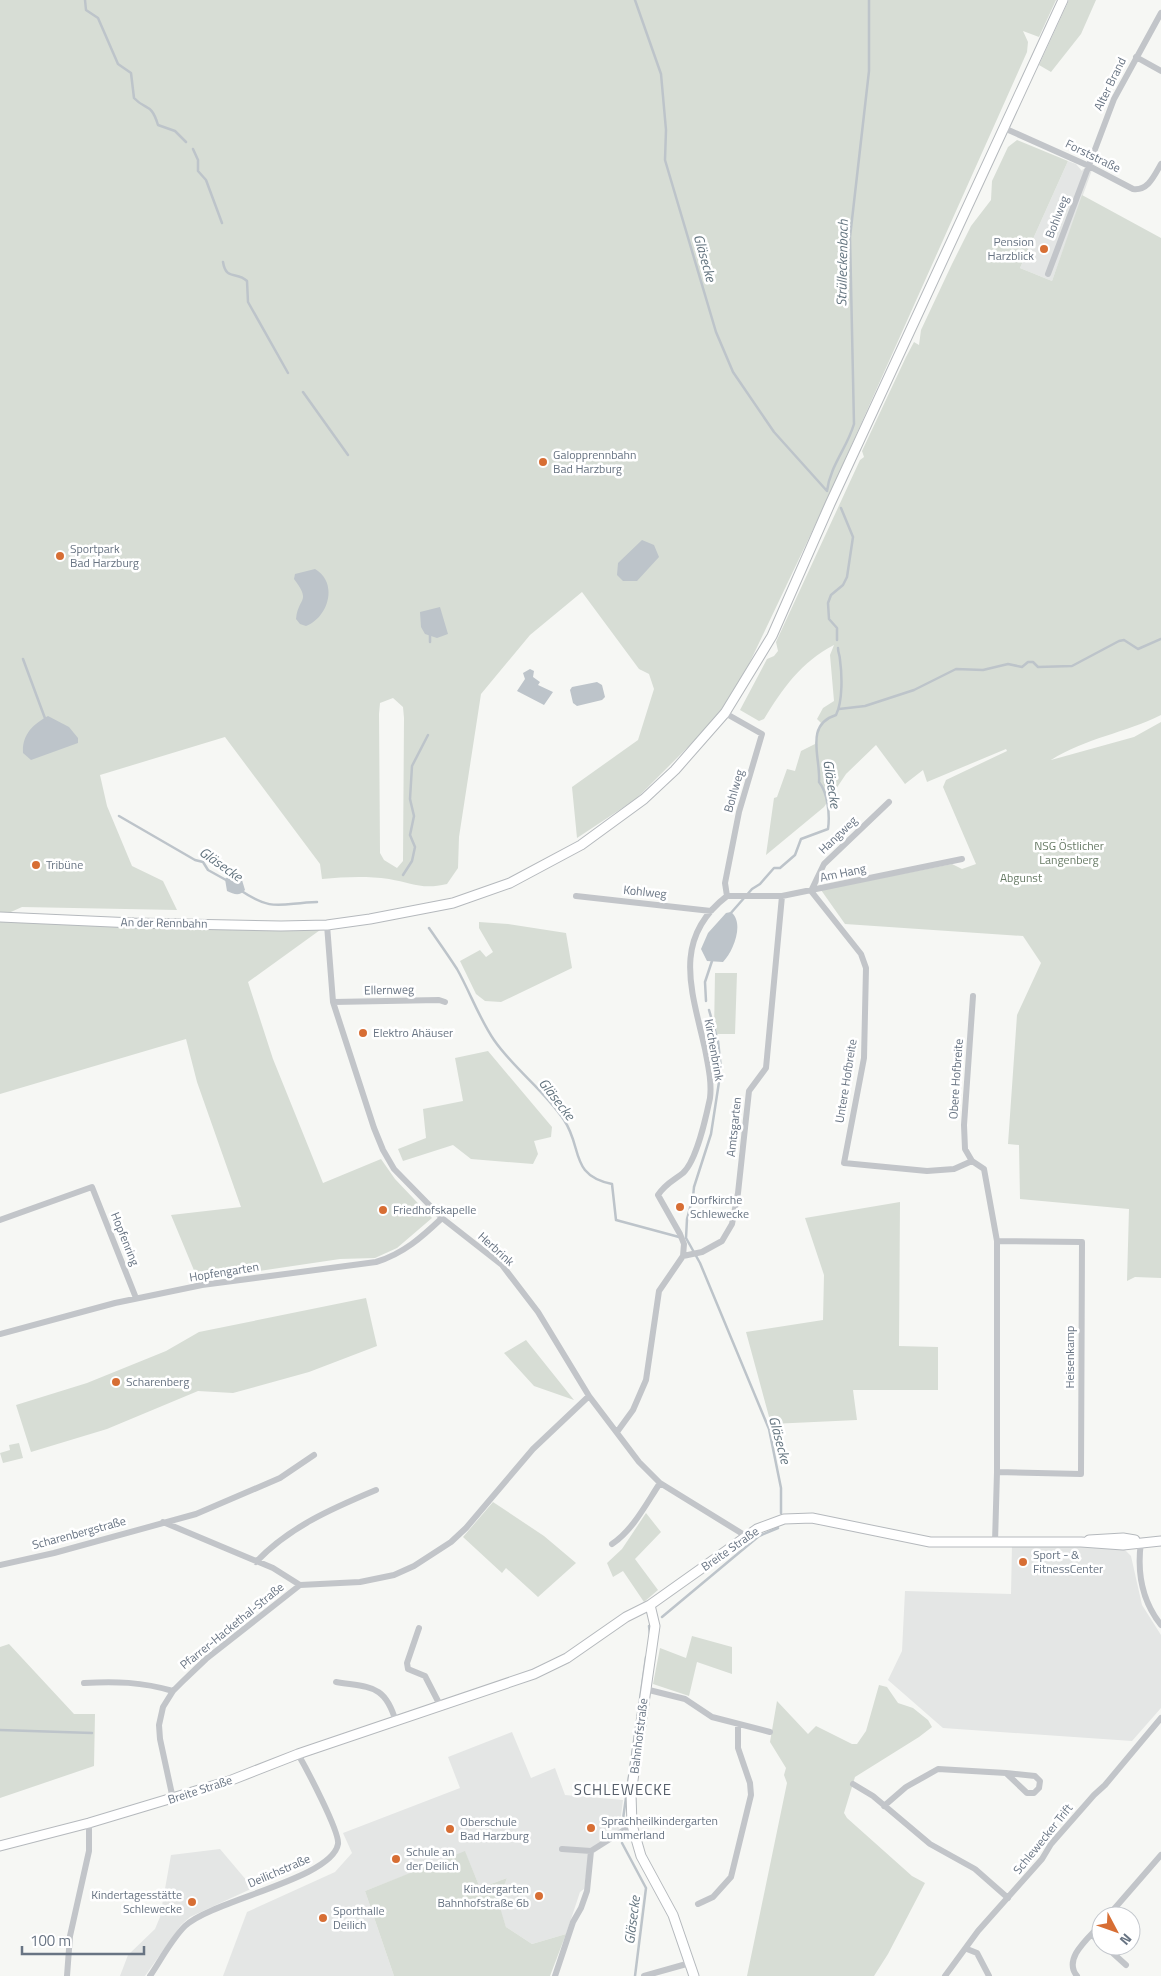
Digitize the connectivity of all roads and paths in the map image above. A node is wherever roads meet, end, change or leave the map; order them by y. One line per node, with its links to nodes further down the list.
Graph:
1 (1063, 0): 5 (street, An der Rennbahn)
2 (1161, 13): 3 (street, Alter Brand)
3 (1136, 57): 4 (street); 7 (street, Alter Brand)
4 (1161, 71)
5 (1004, 128): 7 (street, Forststraße); 9 (street, An der Rennbahn)
6 (1161, 164): 7 (street, Forststraße)
7 (1088, 167): 8 (street, Bohlweg)
8 (1048, 274)
9 (725, 713): 14 (street, Bohlweg); 18 (street, An der Rennbahn)
10 (890, 802): 12 (street, Hangweg)
11 (962, 859): 12 (street, Am Hang)
12 (811, 891): 15 (street, Am Hang); 22 (street, Untere Hofbreite)
13 (576, 896): 16 (street, Kohlweg)
14 (727, 896): 15 (street, Am Hang); 16 (street, Kirchenbrink)
15 (782, 896): 26 (street, Amtsgarten)
16 (711, 911): 26 (street, Kirchenbrink)
17 (0, 917): 18 (street, An der Rennbahn)
18 (327, 925): 20 (street, Herbrink)
19 (973, 996): 22 (street, Obere Hofbreite)
20 (333, 1002): 21 (street, Ellernweg); 23 (street, Herbrink)
21 (445, 1002)
22 (972, 1161): 25 (street)
23 (442, 1218): 27 (street, Hopfengarten); 29 (street, Herbrink)
24 (0, 1220): 27 (street, Hopfenring)
25 (997, 1241): 32 (street); 32 (street, Heisenkamp)
26 (683, 1256): 30 (street, Kirchenbrink)
27 (136, 1298): 28 (street, Hopfengarten)
28 (0, 1334)
29 (589, 1396): 30 (street, Herbrink); 43 (street, Pfarrer-Hackethal-Straße)
30 (617, 1432): 33 (street, Herbrink)
31 (314, 1455): 35 (street, Scharenbergstraße)
32 (998, 1472): 38 (street)
33 (660, 1484): 36 (street, Herbrink); 40 (street)
34 (376, 1490): 41 (street)
35 (163, 1522): 41 (street); 42 (street, Scharenbergstraße)
36 (746, 1536): 38 (street, Breite Straße); 44 (street, Breite Straße)
37 (1161, 1541): 39 (street, Breite Straße)
38 (995, 1542): 39 (street, Breite Straße)
39 (1140, 1542): 45 (street)
40 (612, 1544)
41 (256, 1562): 43 (street)
42 (0, 1565)
43 (300, 1585): 50 (street, Pfarrer-Hackethal-Straße)
44 (650, 1605): 49 (street, Bahnhofstraße); 51 (street, Breite Straße)
45 (1161, 1625)
46 (419, 1628): 51 (street)
47 (336, 1682): 53 (street)
48 (84, 1684): 50 (street)
49 (645, 1689): 54 (street); 62 (street, Bahnhofstraße)
50 (173, 1691): 59 (street, Pfarrer-Hackethal-Straße)
51 (441, 1707): 53 (street, Breite Straße)
52 (1161, 1718): 67 (street, Schlewecker Trift)
53 (396, 1722): 56 (street, Breite Straße)
54 (738, 1724): 55 (street); 68 (street)
55 (770, 1732)
56 (298, 1754): 59 (street, Breite Straße); 76 (street, Deilichstraße)
57 (1006, 1773): 57 (street); 60 (street)
58 (853, 1784): 60 (street)
59 (173, 1799): 61 (street, Breite Straße)
60 (884, 1806): 67 (street)
61 (89, 1823): 63 (street, Breite Straße); 75 (street)
62 (632, 1825): 65 (street); 73 (street, Bahnhofstraße)
63 (0, 1846)
64 (562, 1849): 65 (street)
65 (591, 1851): 77 (street)
66 (1161, 1855): 69 (street)
67 (1008, 1898): 71 (street, Schlewecker Trift)
68 (698, 1904)
69 (1117, 1906)
70 (1091, 1936): 82 (street)
71 (967, 1949): 80 (street, Schlewecker Trift); 81 (street)
72 (1116, 1956): 74 (street)
73 (690, 1963): 78 (street); 79 (street, Bahnhofstraße)
74 (1126, 1965)
75 (67, 1976)
76 (150, 1976)
77 (556, 1976)
78 (644, 1976)
79 (694, 1976)
80 (945, 1976)
81 (989, 1976)
82 (1077, 1976)

